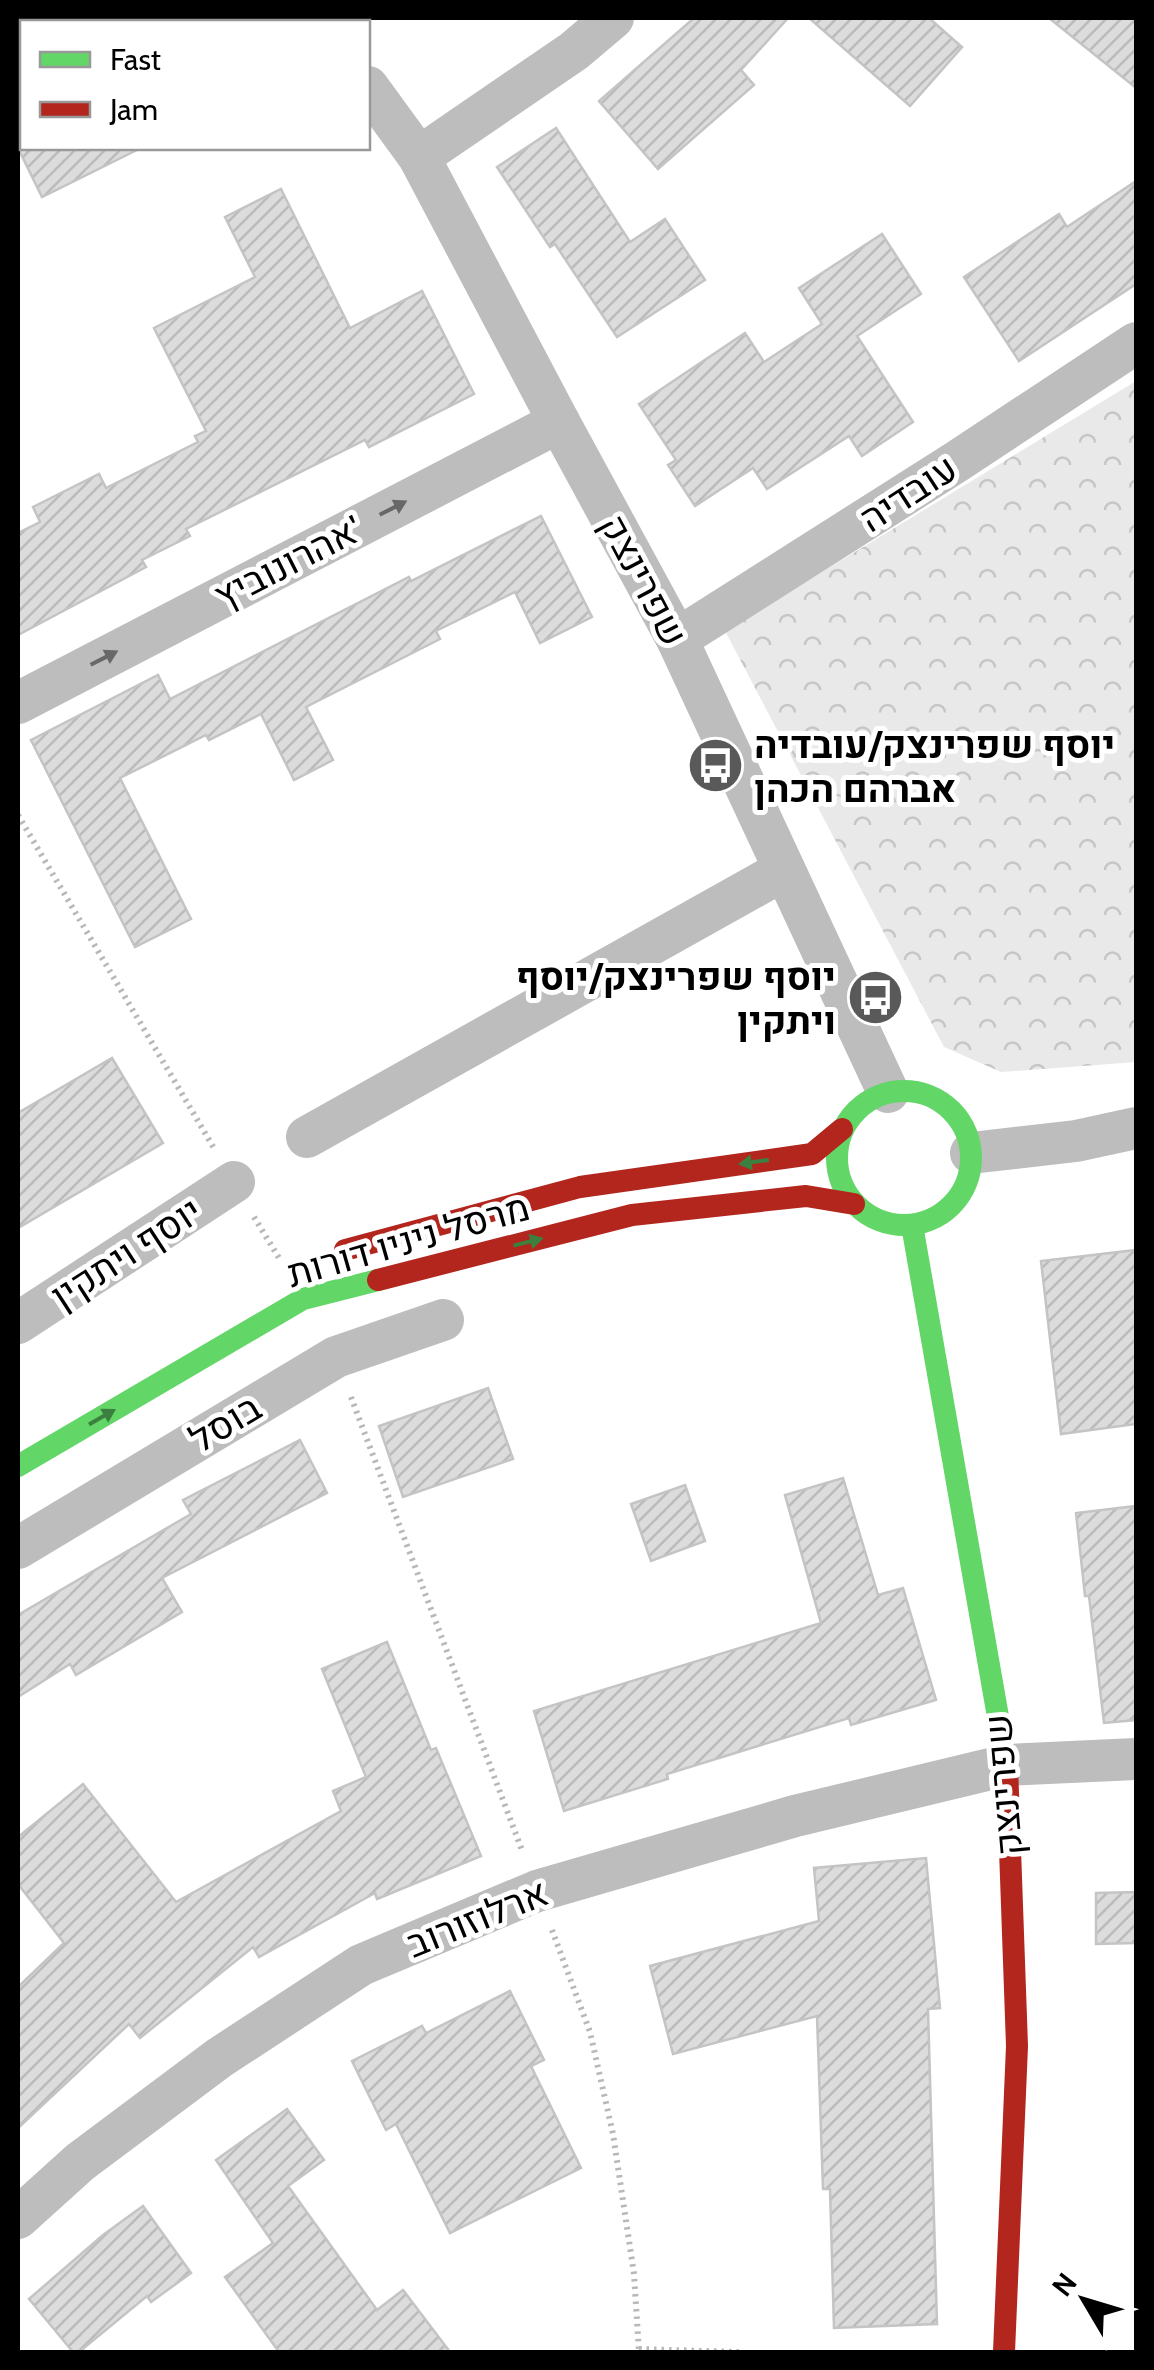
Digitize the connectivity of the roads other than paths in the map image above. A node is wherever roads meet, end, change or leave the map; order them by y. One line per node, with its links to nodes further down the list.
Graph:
1 (613, 18): 3 (street)
2 (370, 89): 3 (street, שפרינצק)
3 (419, 157): 5 (street, שפרינצק)
4 (1136, 343): 6 (street, עובדיה)
5 (558, 422): 6 (street, שפרינצק); 7 (street, אהרונוביץ', one-way to 5)
6 (677, 640): 8 (street, שפרינצק)
7 (18, 702)
8 (784, 870): 9 (street, שפרינצק); 12 (street)
9 (888, 1092): 11 (street); 13 (street)
10 (1136, 1128): 13 (street)
11 (842, 1130): 15 (street); 17 (street, מרסל ניניו דורות, one-way to 17)
12 (306, 1137)
13 (971, 1153): 16 (street)
14 (234, 1182): 19 (street, יוסף ויתקין)
15 (854, 1204): 16 (street); 20 (street, מרסל ניניו דורות, one-way to 15)
16 (912, 1225): 23 (street, שפרינצק)
17 (320, 1256)
18 (444, 1320): 21 (street, בוסל)
19 (18, 1324)
20 (18, 1466)
21 (18, 1548)
22 (1136, 1759): 23 (street, ארלוזורוב)
23 (1007, 1765): 24 (street, ארלוזורוב); 25 (street, שפרינצק)
24 (18, 2218)
25 (1004, 2352)

